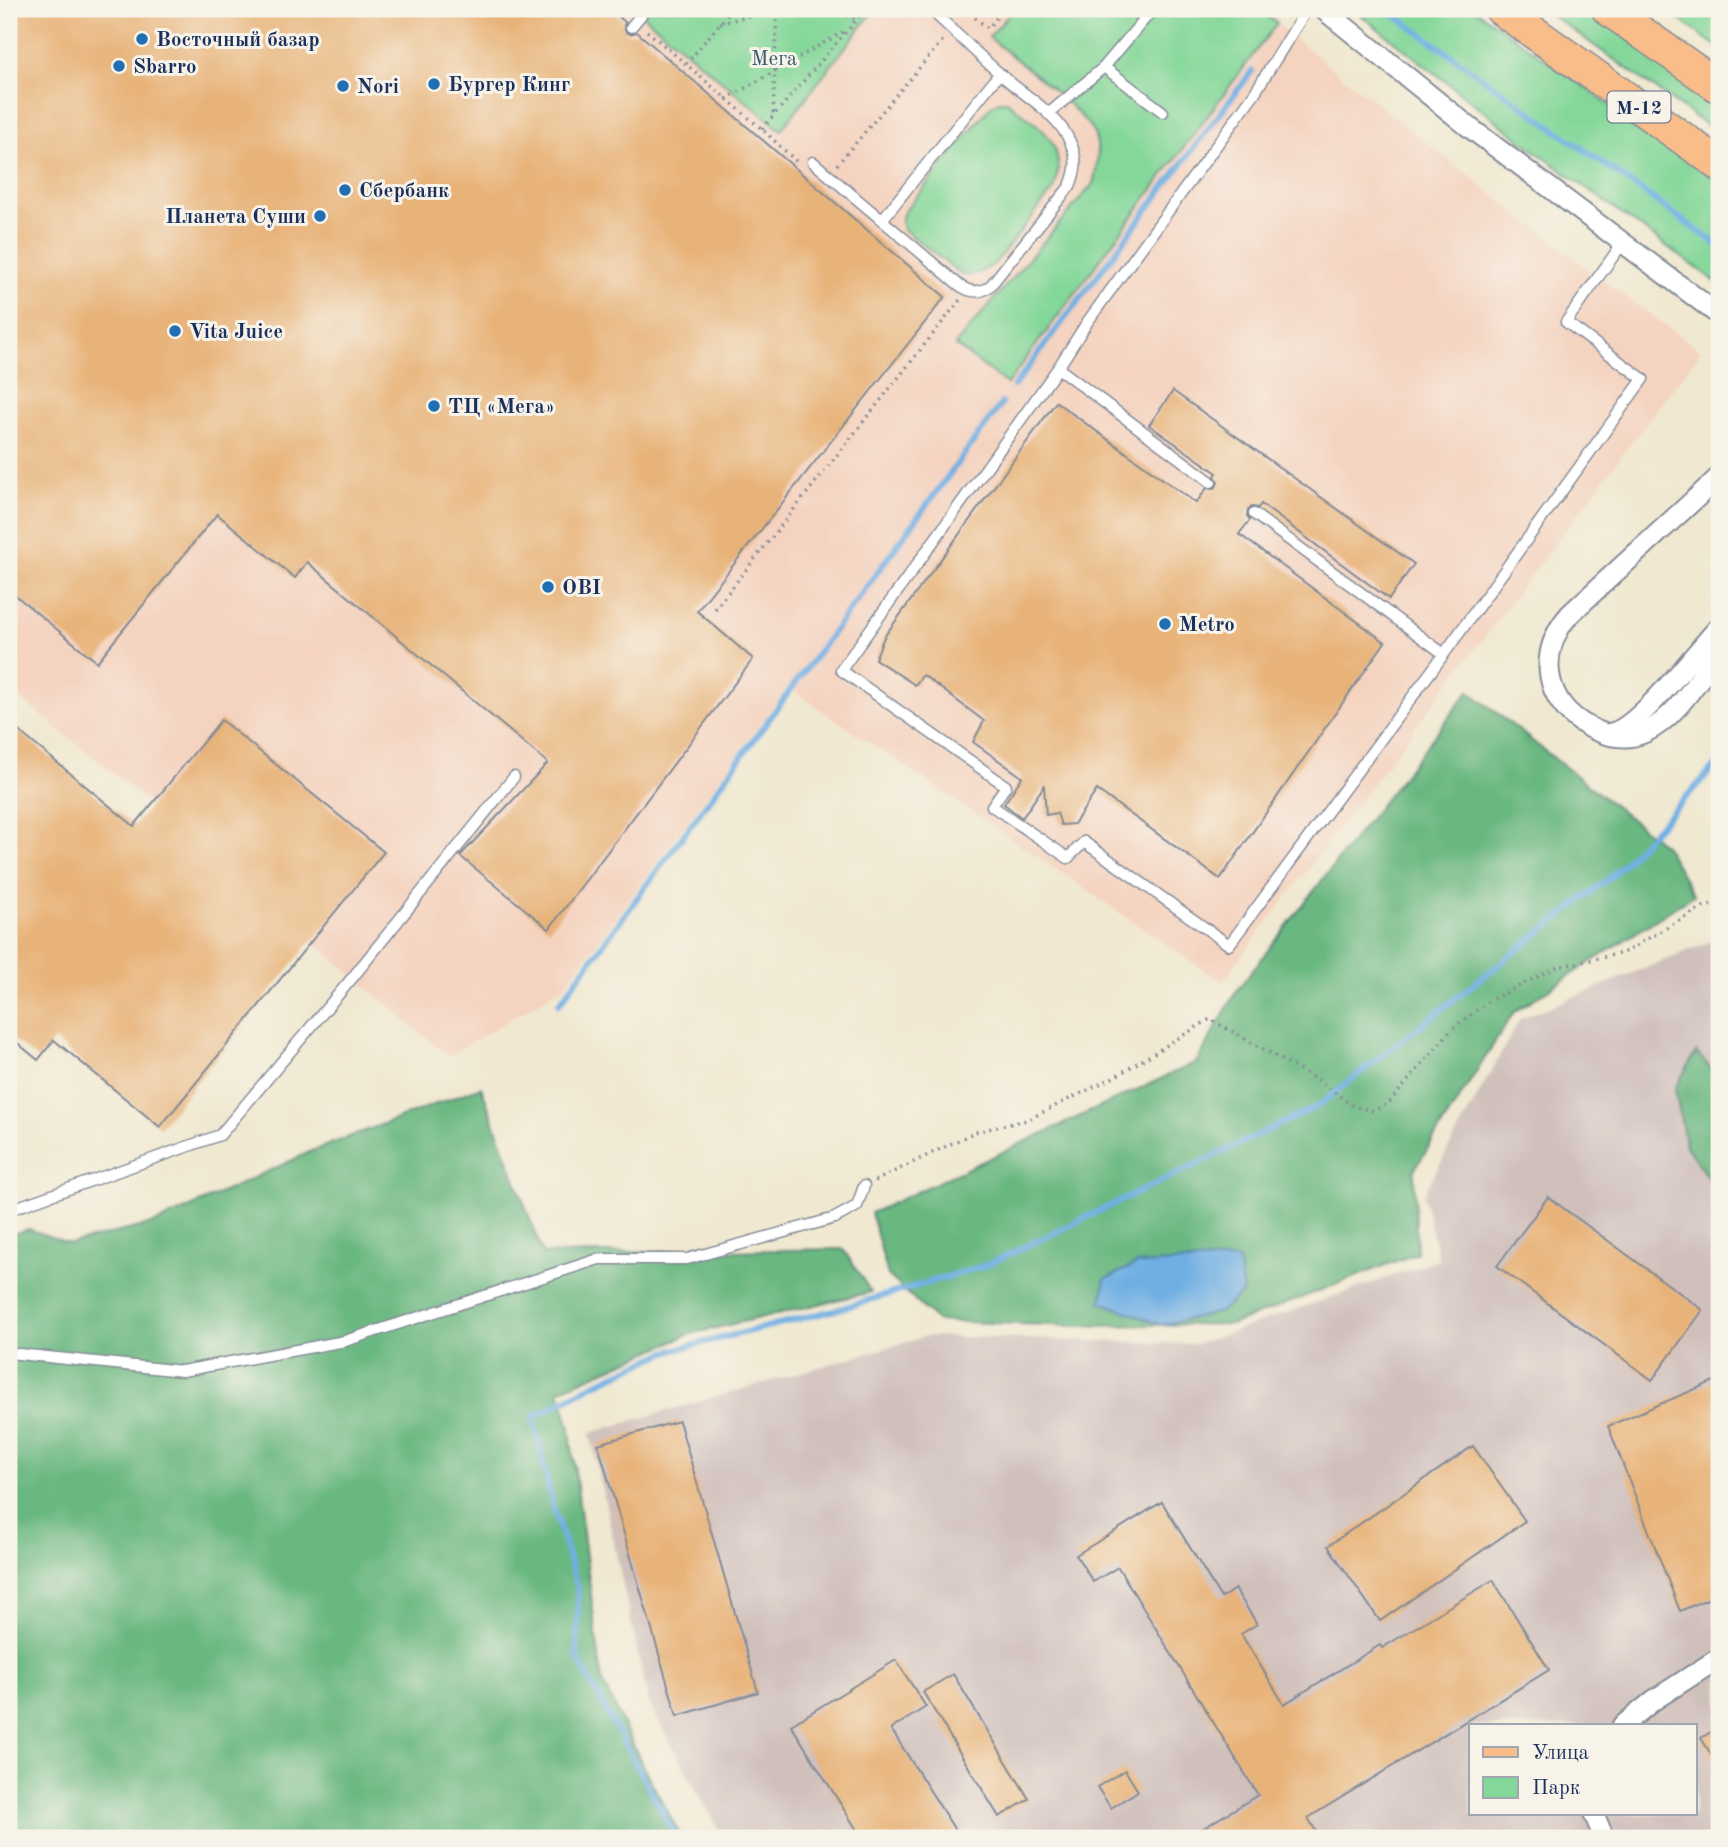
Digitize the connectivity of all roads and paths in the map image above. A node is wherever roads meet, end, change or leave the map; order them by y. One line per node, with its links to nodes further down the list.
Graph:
1 (646, 9): 13 (lane)
2 (732, 9): 15 (path)
3 (826, 9): 14 (path)
4 (866, 9): 14 (path)
5 (930, 9): 18 (lane)
6 (1004, 9): 12 (path)
7 (1153, 9): 21 (lane)
8 (1307, 9): 38 (lane)
9 (1323, 9): 35 (street)
10 (1501, 9): 31 (main road, М-12)
11 (1608, 9): 24 (main road, М-12)
12 (965, 10): 18 (path)
13 (639, 18): 17 (lane); 20 (path)
14 (856, 19): 19 (path)
15 (720, 23): 20 (path); 22 (path)
16 (1653, 26): 24 (lane)
17 (631, 27)
18 (952, 29): 23 (lane); 33 (path)
19 (846, 30): 22 (path); 28 (path)
20 (686, 64): 25 (path)
21 (1104, 67): 26 (lane); 27 (lane)
22 (775, 70): 25 (path); 28 (path)
23 (999, 74): 27 (lane); 34 (lane)
24 (1707, 79)
25 (726, 99): 29 (path)
26 (1163, 112)
27 (1048, 114): 34 (lane)
28 (773, 116): 29 (path)
29 (762, 129): 32 (path)
30 (813, 162): 33 (lane)
31 (1719, 164)
32 (795, 167)
33 (829, 175): 34 (lane)
34 (882, 220)
35 (1622, 244): 37 (street); 45 (lane)
36 (961, 301): 42 (path)
37 (1719, 315)
38 (1058, 368): 40 (lane); 45 (lane)
39 (1719, 477): 46 (street)
40 (1211, 482)
41 (1254, 514): 45 (lane)
42 (715, 608)
43 (1719, 626): 46 (street)
44 (1719, 653): 46 (street)
45 (1444, 654)
46 (1596, 731)
47 (514, 777): 50 (lane)
48 (1719, 903): 49 (path)
49 (863, 1186): 51 (lane)
50 (9, 1210)
51 (9, 1353)
52 (1719, 1658): 53 (street)
53 (1624, 1724)
54 (1594, 1815): 55 (street)
55 (1604, 1838)

